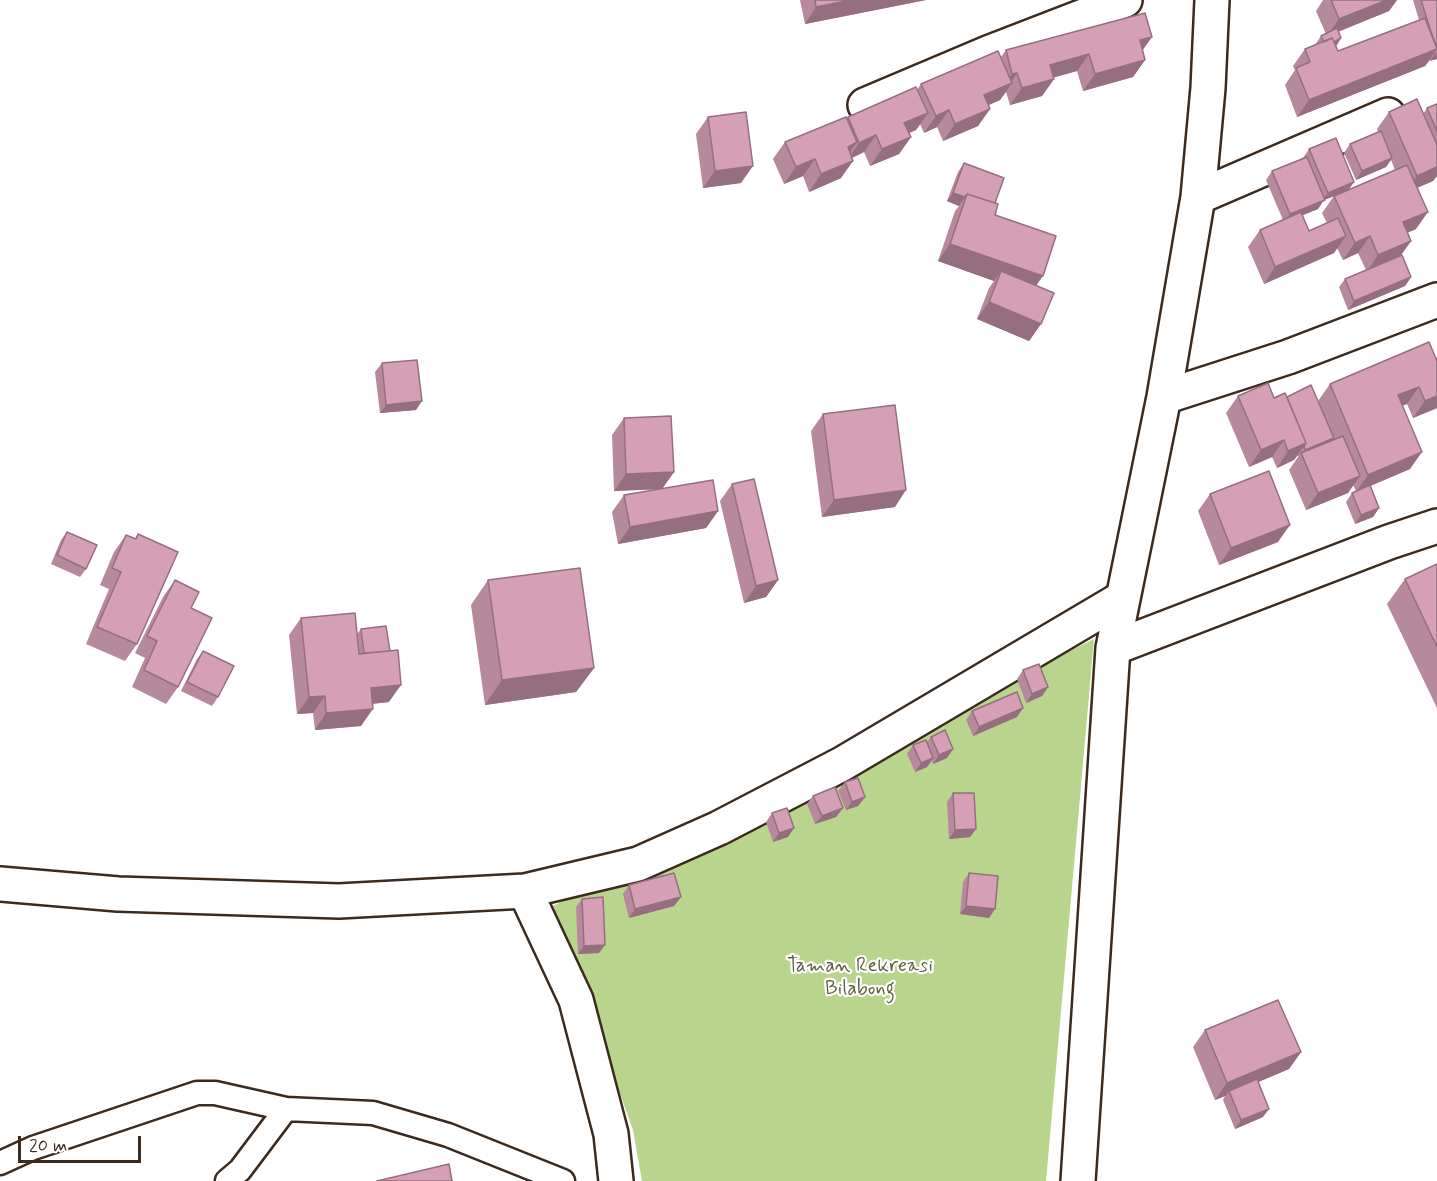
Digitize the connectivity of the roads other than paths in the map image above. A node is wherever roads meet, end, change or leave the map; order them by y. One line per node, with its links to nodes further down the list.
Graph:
1 (1125, 0): 3 (street)
2 (1212, 0): 5 (street)
3 (865, 105)
4 (1388, 115): 5 (street)
5 (1198, 196): 7 (street)
6 (1437, 300): 7 (street)
7 (1164, 397): 9 (street)
8 (1437, 526): 10 (street)
9 (1121, 598): 10 (street); 12 (street)
10 (1113, 648): 18 (street)
11 (0, 884): 12 (street)
12 (525, 891): 17 (street)
13 (286, 1109): 14 (lane); 15 (lane); 16 (lane)
14 (0, 1163)
15 (227, 1181)
16 (563, 1181)
17 (616, 1181)
18 (1078, 1181)

